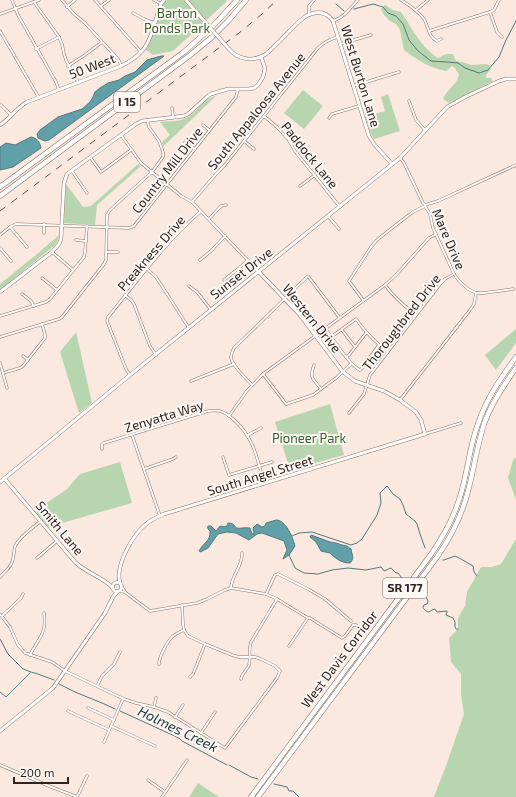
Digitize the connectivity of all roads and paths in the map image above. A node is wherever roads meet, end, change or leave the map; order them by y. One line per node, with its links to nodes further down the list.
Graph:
1 (12, 0): 21 (street)
2 (38, 0): 17 (street)
3 (62, 0): 20 (street)
4 (75, 0): 20 (street)
5 (95, 0): 19 (street)
6 (109, 0): 19 (street)
7 (154, 0): 18 (street)
8 (164, 0): 18 (street, 50 West)
9 (186, 0): 40 (street, bridge)
10 (235, 0): 78 (highway, I 15)
11 (246, 0): 80 (highway, I 15)
12 (314, 0): 26 (street)
13 (358, 0): 27 (street)
14 (401, 0): 22 (street)
15 (428, 0): 22 (street)
16 (499, 0): 23 (street)
17 (34, 2): 21 (street); 32 (street)
18 (160, 4): 28 (street, 50 West)
19 (101, 6): 39 (street)
20 (68, 7): 36 (street)
21 (15, 9): 25 (street); 38 (street)
22 (416, 10): 30 (street)
23 (490, 12): 30 (street); 34 (street)
24 (133, 13): 28 (street)
25 (0, 14)
26 (309, 15): 27 (street, West Burton Lane); 40 (street)
27 (333, 21): 33 (street, West Burton Lane)
28 (154, 23): 39 (street, 50 West)
29 (0, 31): 49 (street)
30 (428, 31): 35 (street)
31 (371, 35): 37 (street)
32 (59, 36): 38 (street); 41 (street)
33 (338, 37): 37 (street, West Burton Lane); 55 (street, South Appaloosa Avenue)
34 (502, 37)
35 (441, 40)
36 (102, 42): 41 (street); 42 (street)
37 (340, 44): 46 (street, West Burton Lane)
38 (36, 49): 48 (street)
39 (141, 52): 42 (street, 50 West)
40 (261, 57): 47 (street)
41 (68, 66): 45 (street)
42 (121, 66): 45 (street, 50 West)
43 (400, 72): 46 (street)
44 (515, 79): 62 (street, Sunset Drive)
45 (78, 82): 48 (street, 50 West)
46 (353, 86): 52 (street, West Burton Lane)
47 (238, 89): 56 (street); 61 (street, Country Mill Drive)
48 (59, 90): 49 (street, 50 West)
49 (39, 98): 54 (street, 50 West)
50 (410, 101): 62 (street)
51 (0, 104): 54 (street)
52 (359, 106): 57 (street); 71 (street, West Burton Lane)
53 (172, 108): 56 (street)
54 (12, 115): 59 (street, 50 West)
55 (264, 116): 64 (street, South Appaloosa Avenue); 75 (street, Paddock Lane)
56 (173, 118): 58 (street)
57 (329, 118)
58 (147, 120): 63 (street); 74 (street)
59 (0, 125)
60 (203, 125): 61 (street)
61 (209, 130): 66 (street, Country Mill Drive)
62 (425, 130): 70 (street, Sunset Drive)
63 (121, 135): 68 (street, Western Drive); 69 (street)
64 (244, 141): 67 (street); 81 (street, South Appaloosa Avenue)
65 (185, 142): 66 (street)
66 (195, 149): 76 (street, Country Mill Drive)
67 (254, 149)
68 (131, 150): 69 (street); 74 (street, Western Drive)
69 (90, 157): 73 (street)
70 (400, 158): 71 (street, Sunset Drive); 83 (street, Mare Drive)
71 (392, 164): 84 (street, Sunset Drive)
72 (516, 165): 83 (street)
73 (71, 171): 79 (street); 89 (street)
74 (152, 172): 76 (street, Western Drive); 92 (street)
75 (315, 175): 77 (street); 84 (street, Paddock Lane)
76 (167, 184): 81 (street, Western Drive); 92 (street, Country Mill Drive)
77 (300, 186)
78 (0, 187)
79 (87, 193)
80 (0, 196)
81 (192, 202): 85 (street, Western Drive)
82 (226, 205): 87 (street)
83 (425, 206): 95 (street, Mare Drive); 125 (street)
84 (340, 207): 86 (street, Sunset Drive)
85 (200, 212): 87 (street, Western Drive); 108 (street, Preakness Drive)
86 (328, 216): 93 (street); 110 (street, Sunset Drive)
87 (208, 220): 97 (street, Western Drive)
88 (44, 224): 89 (street, Country Mill Drive); 91 (street, Country Mill Drive); 94 (street)
89 (61, 225): 90 (street, Country Mill Drive); 102 (street)
90 (87, 226): 92 (street, Country Mill Drive); 99 (street)
91 (10, 227): 96 (street, Country Mill Drive); 100 (street)
92 (107, 228): 103 (street)
93 (339, 229)
94 (44, 233)
95 (436, 234): 111 (street, Mare Drive); 114 (street)
96 (0, 235)
97 (225, 236): 105 (street); 106 (street, Western Drive)
98 (76, 240): 99 (street)
99 (86, 241): 109 (street)
100 (27, 247)
101 (0, 248): 107 (street)
102 (52, 252): 109 (street); 119 (street)
103 (106, 252): 104 (street); 131 (street)
104 (118, 252)
105 (200, 260)
106 (248, 260): 110 (street, Western Drive); 113 (street)
107 (11, 261)
108 (146, 268): 123 (street, Preakness Drive); 132 (street)
109 (73, 270): 118 (street)
110 (259, 272): 124 (street, Western Drive); 127 (street, Sunset Drive)
111 (454, 274): 120 (street, Mare Drive); 122 (street, Thoroughbred Drive)
112 (42, 278): 118 (street)
113 (224, 280)
114 (385, 284): 125 (street); 128 (street)
115 (189, 286): 127 (street)
116 (425, 287): 122 (street)
117 (513, 289): 120 (street)
118 (57, 290): 126 (street)
119 (0, 292)
120 (476, 293): 161 (street)
121 (22, 294): 126 (street)
122 (433, 294): 128 (street, Thoroughbred Drive)
123 (125, 295): 142 (street); 155 (street, Preakness Drive)
124 (286, 299): 130 (street); 136 (street, Western Drive); 148 (street)
125 (363, 300): 130 (street)
126 (34, 306): 129 (street)
127 (211, 310): 132 (street, Sunset Drive)
128 (416, 315): 141 (street, Thoroughbred Drive)
129 (0, 316)
130 (339, 317): 133 (street)
131 (42, 324): 137 (street); 146 (street)
132 (189, 328): 142 (street, Sunset Drive)
133 (325, 328): 136 (street); 138 (street)
134 (342, 330): 135 (street); 138 (street); 140 (street)
135 (366, 333): 139 (street); 140 (street)
136 (316, 335): 152 (street, Western Drive); 154 (street)
137 (0, 337)
138 (331, 337): 144 (street)
139 (379, 345): 141 (street); 149 (street)
140 (355, 347): 144 (street)
141 (388, 352): 158 (street, Thoroughbred Drive)
142 (156, 355): 155 (street, Sunset Drive)
143 (23, 356): 146 (street)
144 (346, 357): 149 (street)
145 (516, 357): 233 (highway, West Davis Corridor / SR 177)
146 (28, 360): 153 (street)
147 (0, 363): 153 (street)
148 (234, 364): 156 (street); 157 (street)
149 (351, 364): 152 (street)
150 (314, 365): 160 (street)
151 (516, 368): 234 (highway, West Davis Corridor / SR 177)
152 (343, 372): 158 (street, Western Drive); 160 (street)
153 (3, 373): 159 (street)
154 (264, 374): 157 (street); 160 (street)
155 (130, 375): 175 (street, Sunset Drive)
156 (191, 382)
157 (252, 385): 163 (street)
158 (366, 385): 161 (street, Western Drive); 162 (street, Thoroughbred Drive)
159 (7, 388)
160 (321, 389)
161 (400, 400): 166 (street, Western Drive)
162 (349, 413)
163 (229, 416): 167 (street, Zenyatta Way); 168 (street, Zenyatta Way)
164 (461, 423): 166 (street, South Angel Street)
165 (261, 428): 168 (street)
166 (425, 434): 177 (street, South Angel Street)
167 (132, 435): 169 (street, Zenyatta Way); 174 (street)
168 (248, 436): 173 (street, Zenyatta Way)
169 (102, 448)
170 (176, 457): 174 (street)
171 (223, 457): 173 (street)
172 (272, 462): 173 (street)
173 (259, 466): 177 (street, Zenyatta Way)
174 (144, 469): 178 (street)
175 (4, 478): 176 (street, Sunset Drive); 179 (street, Smith Lane)
176 (0, 482)
177 (265, 484): 178 (street, South Angel Street)
178 (160, 516): 185 (street, South Angel Street)
179 (41, 521): 180 (street, Smith Lane); 183 (street)
180 (57, 541): 182 (street); 184 (street, Smith Lane)
181 (242, 553): 186 (street)
182 (37, 558)
183 (0, 577)
184 (107, 583): 185 (street); 187 (street, Smith Lane)
185 (118, 584): 187 (street); 188 (street); 189 (street)
186 (231, 588): 191 (street); 194 (street)
187 (113, 589): 188 (street, Smith Lane); 192 (street)
188 (118, 592): 189 (street); 192 (street)
189 (126, 593): 194 (street)
190 (23, 594): 196 (street)
191 (266, 594): 193 (street); 198 (street)
192 (113, 597): 207 (street)
193 (277, 599): 197 (street); 205 (street)
194 (182, 605): 199 (street)
195 (44, 614): 204 (street)
196 (1, 615): 204 (street)
197 (308, 618): 200 (street); 202 (street)
198 (352, 621)
199 (184, 630): 201 (street); 206 (street)
200 (363, 630)
201 (206, 644): 205 (street); 208 (street)
202 (289, 646)
203 (120, 652): 210 (street)
204 (30, 655): 207 (street)
205 (249, 657): 209 (street); 223 (street)
206 (158, 664)
207 (65, 671): 210 (street); 222 (street)
208 (190, 677)
209 (241, 679)
210 (97, 686): 212 (street)
211 (156, 698): 214 (street)
212 (124, 699): 214 (street); 219 (street)
213 (183, 705): 218 (street)
214 (154, 707): 218 (street)
215 (88, 708): 219 (street)
216 (68, 711): 221 (street)
217 (215, 712): 223 (street)
218 (175, 717): 223 (street)
219 (114, 720): 220 (street)
220 (111, 726): 221 (street); 225 (street)
221 (109, 730): 224 (street)
222 (0, 731)
223 (201, 733)
224 (104, 742)
225 (155, 746)
226 (187, 760): 230 (street)
227 (0, 765): 231 (street)
228 (87, 776): 231 (street)
229 (148, 780): 230 (street)
230 (166, 792): 232 (street)
231 (77, 797)
232 (162, 797)
233 (250, 797)
234 (258, 797)

